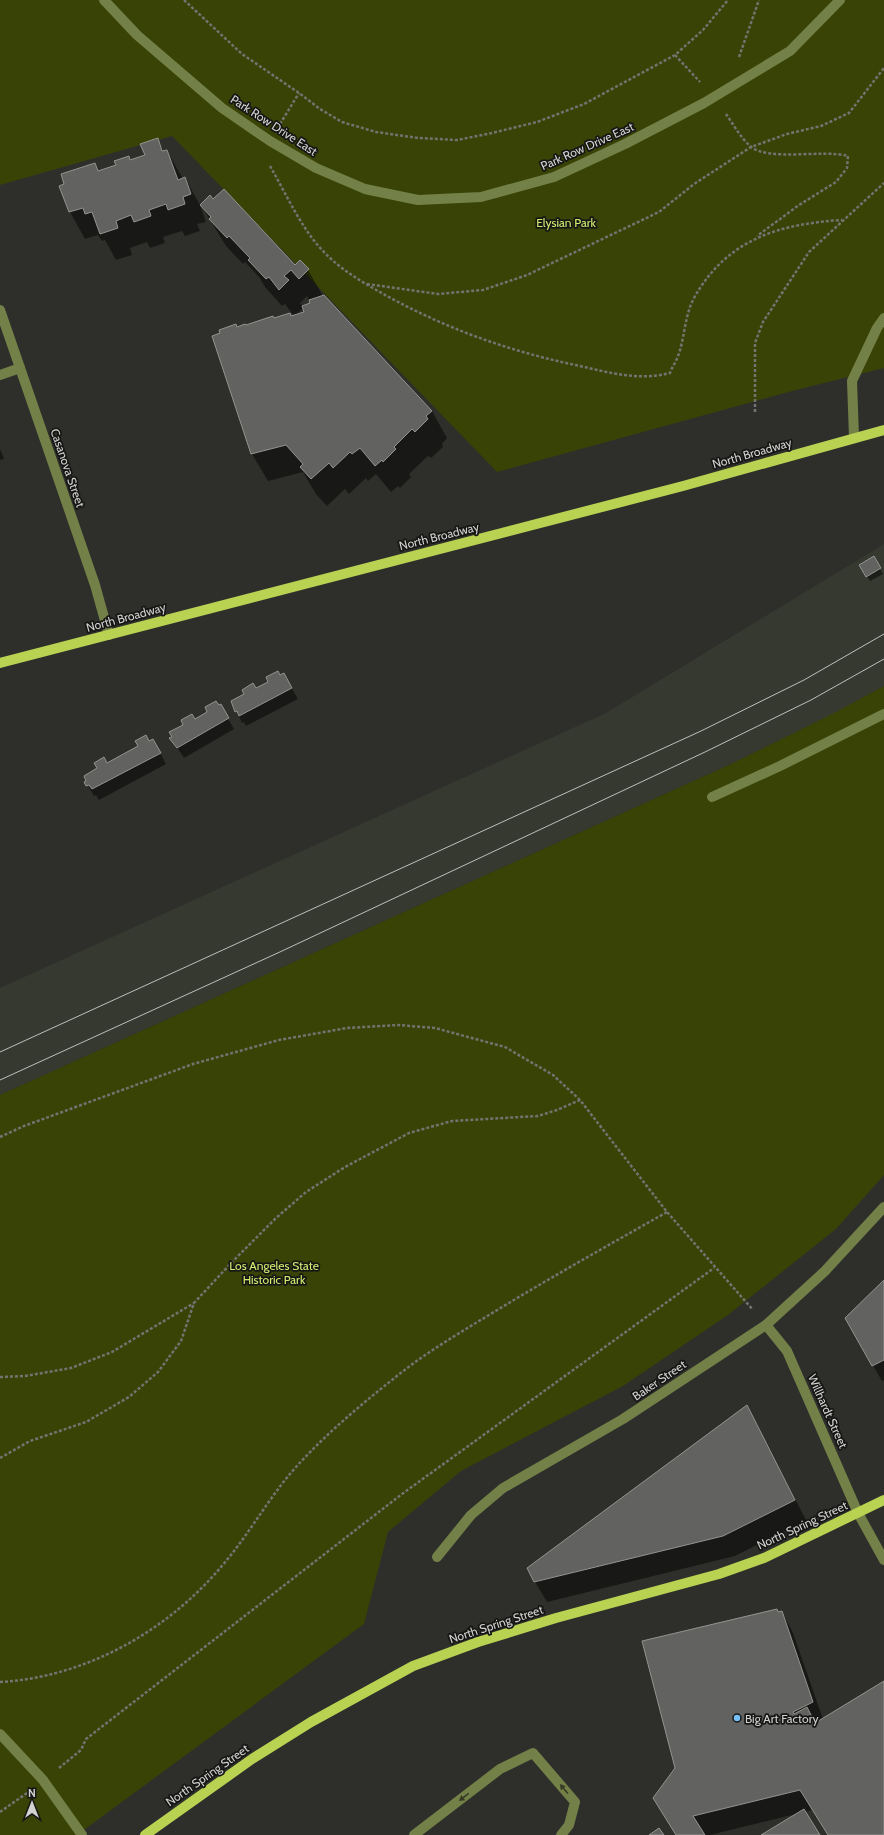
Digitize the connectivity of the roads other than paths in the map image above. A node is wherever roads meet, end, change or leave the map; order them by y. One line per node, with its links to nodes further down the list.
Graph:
1 (104, 0): 2 (street, Park Row Drive East)
2 (840, 0)
3 (0, 310): 5 (street, Casanova Street)
4 (884, 318): 8 (street)
5 (20, 368): 6 (street); 9 (street, Casanova Street)
6 (0, 375)
7 (884, 430): 8 (main road, North Broadway)
8 (854, 437): 9 (main road, North Broadway)
9 (109, 635): 10 (main road, North Broadway)
10 (0, 663)
11 (884, 714): 12 (street)
12 (712, 797)
13 (884, 1207): 14 (street, Baker Street)
14 (766, 1325): 16 (street, Willhardt Street); 17 (street, Baker Street)
15 (884, 1500): 16 (main road, North Spring Street)
16 (858, 1513): 18 (street, Willhardt Street); 21 (main road, North Spring Street)
17 (436, 1557)
18 (884, 1560)
19 (0, 1734): 20 (street)
20 (82, 1835)
21 (145, 1835)
22 (414, 1835): 23 (street, one-way to 22)
23 (562, 1835)

